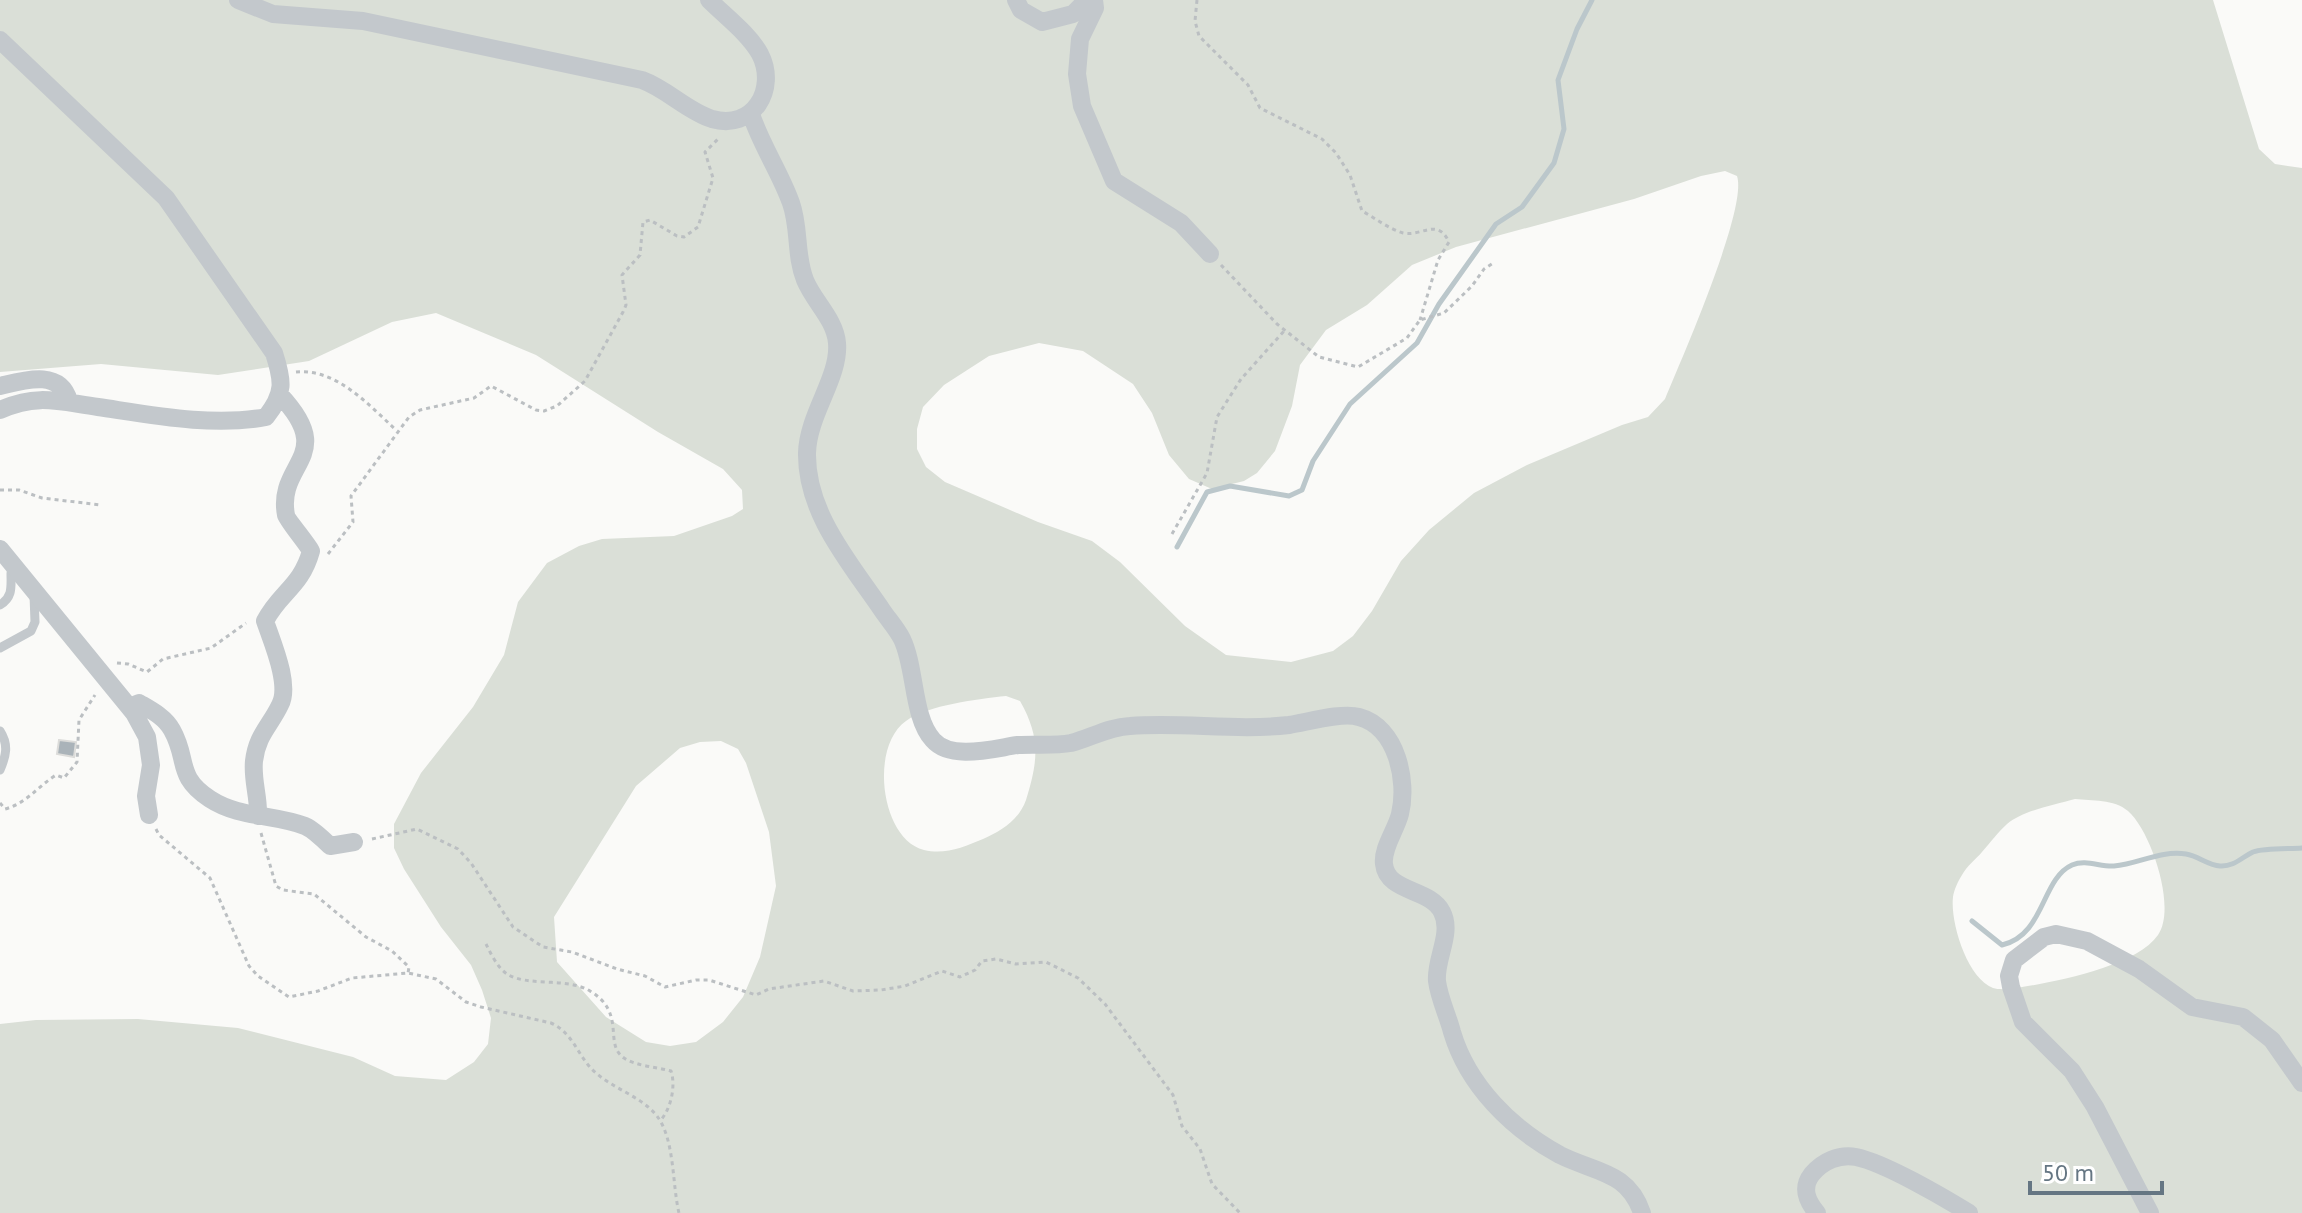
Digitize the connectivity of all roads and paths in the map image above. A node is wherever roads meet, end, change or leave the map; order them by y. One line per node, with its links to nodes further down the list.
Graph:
1 (238, 0): 9 (street)
2 (709, 0): 8 (street)
3 (1016, 0): 4 (street)
4 (1087, 0)
5 (1094, 0): 10 (street)
6 (1197, 0): 12 (path)
7 (0, 40): 14 (street)
8 (751, 114): 9 (street); 44 (street)
9 (730, 121): 19 (path)
10 (1210, 254): 13 (path)
11 (1495, 262): 12 (path)
12 (1420, 320): 13 (path)
13 (1285, 330): 22 (path)
14 (280, 373): 16 (street); 19 (path)
15 (0, 386): 17 (street)
16 (279, 394): 17 (street); 24 (street)
17 (69, 401): 18 (street)
18 (0, 410)
19 (397, 431): 24 (path)
20 (0, 490): 21 (path)
21 (101, 505)
22 (1172, 534)
23 (0, 549): 25 (street)
24 (311, 551): 27 (street)
25 (17, 568): 26 (street); 28 (lane)
26 (36, 592): 29 (lane); 30 (street)
27 (275, 603): 30 (path); 36 (street)
28 (0, 605)
29 (0, 648)
30 (103, 677): 31 (street); 34 (path)
31 (129, 707): 35 (street); 36 (street)
32 (0, 731): 33 (lane)
33 (0, 770)
34 (0, 803)
35 (149, 815): 39 (path)
36 (258, 816): 37 (street); 39 (path)
37 (354, 842): 43 (path)
38 (486, 944): 41 (path)
39 (408, 973): 41 (path)
40 (2302, 1083): 47 (street)
41 (660, 1121): 42 (path)
42 (679, 1213)
43 (1240, 1213)
44 (1642, 1213)
45 (1817, 1213): 46 (street)
46 (1969, 1213)
47 (2150, 1213)

